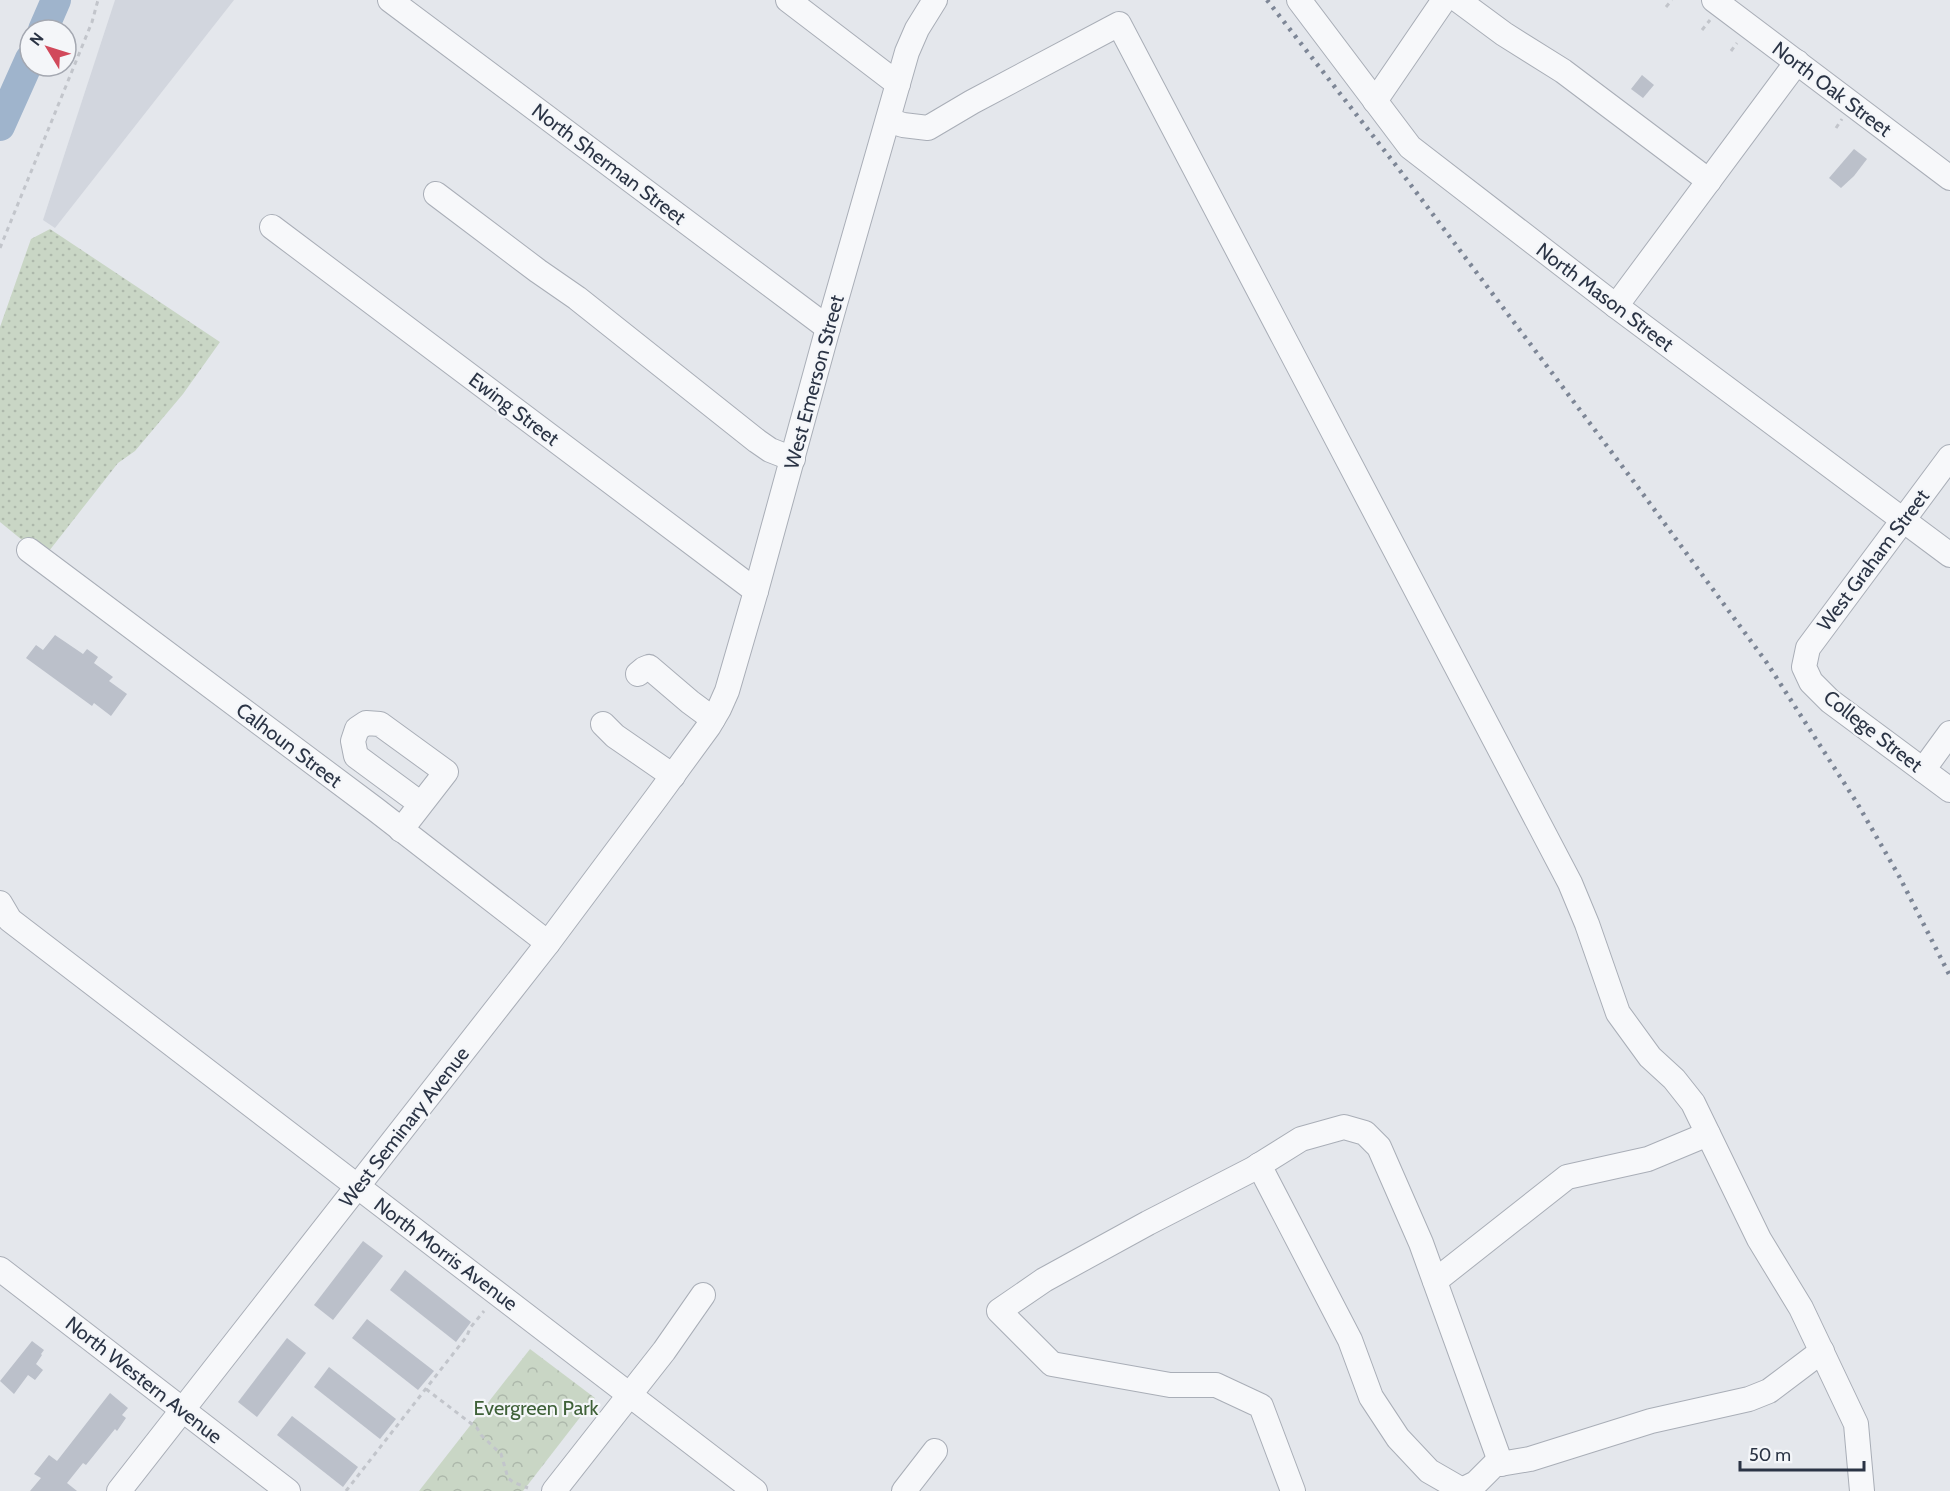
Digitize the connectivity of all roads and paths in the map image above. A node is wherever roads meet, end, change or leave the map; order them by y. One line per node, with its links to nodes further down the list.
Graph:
1 (98, 0): 19 (path)
2 (390, 0): 21 (street, North Sherman Street)
3 (788, 0): 12 (street)
4 (935, 0): 12 (street, West Emerson Street)
5 (1299, 0): 13 (street, North Mason Street)
6 (1444, 0): 13 (street)
7 (1458, 0): 16 (street)
8 (1672, 0): 10 (path)
9 (1714, 0): 11 (street, North Oak Street)
10 (1666, 8)
11 (1797, 62): 15 (street, North Oak Street); 16 (street)
12 (897, 84): 14 (street, West Emerson Street)
13 (1375, 101): 20 (street, North Mason Street)
14 (888, 120): 21 (street, West Emerson Street); 40 (street)
15 (1950, 178)
16 (1709, 181): 20 (street)
17 (436, 194): 23 (street)
18 (272, 227): 27 (street, Ewing Street)
19 (0, 248)
20 (1616, 306): 24 (street, North Mason Street)
21 (828, 328): 23 (street, West Emerson Street)
22 (1950, 457): 24 (street, West Graham Street)
23 (793, 459): 27 (street, West Emerson Street)
24 (1903, 520): 26 (street, North Mason Street); 28 (street, West Graham Street)
25 (29, 550): 37 (street, Calhoun Street)
26 (1950, 555)
27 (756, 591): 30 (street, West Emerson Street)
28 (1804, 667): 34 (street, College Street)
29 (638, 674): 30 (street)
30 (713, 719): 33 (street, West Emerson Street)
31 (603, 724): 33 (street)
32 (1950, 733): 34 (street)
33 (679, 768): 39 (street, West Seminary Avenue)
34 (1923, 770): 35 (street, College Street)
35 (1950, 790)
36 (421, 804): 37 (street)
37 (401, 830): 39 (street, Calhoun Street)
38 (0, 903): 42 (street, North Morris Avenue)
39 (548, 943): 42 (street, West Seminary Avenue)
40 (1708, 1134): 44 (street); 47 (street)
41 (1259, 1165): 44 (street); 54 (street); 61 (street)
42 (358, 1187): 49 (street, North Morris Avenue); 50 (street, West Seminary Avenue)
43 (0, 1269): 50 (street, North Western Avenue)
44 (1435, 1281): 52 (street)
45 (703, 1295): 49 (street)
46 (484, 1311): 48 (path)
47 (1822, 1351): 52 (street); 62 (street)
48 (426, 1389): 53 (path); 57 (path)
49 (630, 1395): 58 (street); 59 (street, North Morris Avenue)
50 (183, 1409): 55 (street, West Seminary Avenue); 56 (street, North Western Avenue)
51 (935, 1451): 60 (street)
52 (1501, 1464): 54 (street)
53 (528, 1488)
54 (1468, 1489)
55 (119, 1491)
56 (288, 1491)
57 (346, 1491)
58 (554, 1491)
59 (755, 1491)
60 (904, 1491)
61 (1293, 1491)
62 (1862, 1491)

